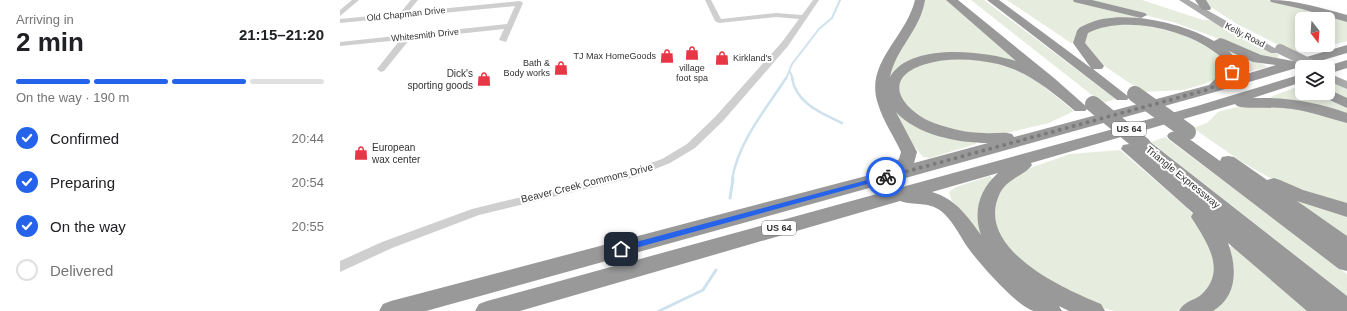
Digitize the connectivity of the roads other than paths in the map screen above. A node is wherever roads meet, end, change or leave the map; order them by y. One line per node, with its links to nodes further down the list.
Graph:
1 (356, 0): 16 (street)
2 (415, 0): 17 (street)
3 (708, 0): 18 (street)
4 (816, 0): 18 (street, Beaver Creek Commons Drive)
5 (920, 0): 53 (highway)
6 (951, 0): 39 (highway)
7 (963, 0): 46 (highway)
8 (992, 0): 43 (highway)
9 (1004, 0): 32 (highway)
10 (1078, 0): 30 (highway)
11 (1183, 0): 26 (main road, Kelly Road)
12 (1193, 0): 15 (main road, Kelly Road)
13 (1274, 0): 19 (highway)
14 (1289, 0): 19 (highway)
15 (1203, 4): 26 (main road, Kelly Road)
16 (340, 14)
17 (402, 14): 20 (street, Old Chapman Drive); 21 (street, Old Chapman Drive)
18 (804, 17): 58 (street, Beaver Creek Commons Drive)
19 (1347, 18)
20 (340, 20)
21 (509, 26): 22 (street, Whitesmith Drive); 23 (street)
22 (407, 37): 24 (street, Whitesmith Drive); 35 (street)
23 (503, 40)
24 (340, 44)
25 (1347, 49): 28 (highway, US 64)
26 (1278, 50): 27 (main road, Kelly Road, bridge); 29 (main road, Kelly Road)
27 (1301, 60)
28 (1316, 60)
29 (1295, 61)
30 (1295, 64)
31 (1347, 64): 34 (highway)
32 (1097, 66): 42 (highway); 43 (highway)
33 (1295, 67): 42 (highway, US 64)
34 (1335, 68)
35 (381, 69)
36 (1335, 75): 40 (main road)
37 (1295, 80): 47 (highway, US 64)
38 (1335, 80): 41 (main road)
39 (1049, 81): 46 (highway); 50 (highway)
40 (1347, 81)
41 (1347, 86)
42 (1210, 89): 50 (highway, US 64)
43 (1128, 95): 49 (highway)
44 (1335, 98): 45 (highway)
45 (1347, 104)
46 (1086, 106): 51 (highway)
47 (1202, 108): 48 (highway); 50 (highway, US 64)
48 (1347, 118)
49 (1182, 134): 52 (highway); 60 (highway)
50 (1055, 141): 53 (highway, US 64); 55 (highway, US 64); 66 (highway)
51 (1136, 147): 54 (highway); 62 (highway, Triangle Expressway)
52 (1233, 164): 56 (highway); 57 (highway)
53 (888, 176): 63 (highway, US 64)
54 (1186, 196): 67 (highway); 68 (highway)
55 (879, 200): 64 (highway, US 64); 65 (highway)
56 (1347, 210)
57 (1347, 246)
58 (366, 254): 59 (street, Beaver Creek Commons Drive); 61 (street, Beaver Creek Commons Drive)
59 (340, 260)
60 (1347, 263)
61 (340, 267)
62 (1347, 309)
63 (391, 311)
64 (487, 311)
65 (1050, 311)
66 (1093, 311)
67 (1191, 311)
68 (1323, 311)

